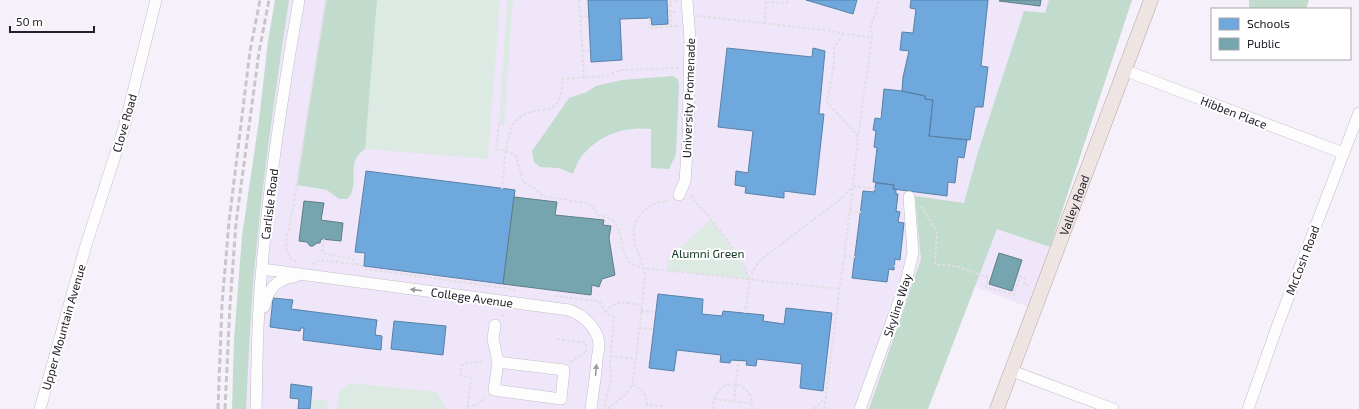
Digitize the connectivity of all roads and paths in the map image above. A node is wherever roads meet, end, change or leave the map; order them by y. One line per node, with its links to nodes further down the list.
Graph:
1 (156, 0): 38 (street, Clove Road)
2 (299, 0): 45 (street, Carlisle Road)
3 (326, 0): 41 (path)
4 (579, 0): 10 (path)
5 (687, 0): 13 (street, University Promenade); 15 (path)
6 (787, 0): 9 (path)
7 (878, 0): 17 (path)
8 (1151, 0): 21 (main road, Valley Road)
9 (766, 1): 14 (path)
10 (580, 16): 11 (path); 18 (path)
11 (589, 16)
12 (649, 18): 15 (path)
13 (689, 20): 14 (path); 15 (path); 20 (street, University Promenade)
14 (765, 24): 16 (path)
15 (671, 27)
16 (843, 34): 17 (path); 25 (path)
17 (872, 38): 25 (path)
18 (582, 51): 19 (path); 22 (path)
19 (590, 51)
20 (690, 68): 22 (path); 32 (street, University Promenade)
21 (1124, 70): 27 (street, Hibben Place); 49 (main road, Valley Road)
22 (584, 78): 26 (path)
23 (1359, 113): 27 (street, McCosh Road)
24 (499, 124): 26 (path)
25 (858, 136): 28 (path)
26 (507, 151): 29 (path); 44 (path)
27 (1344, 153): 90 (street, McCosh Road)
28 (853, 186): 30 (path); 34 (path); 47 (path)
29 (502, 189)
30 (875, 189)
31 (691, 193): 47 (path)
32 (679, 195): 44 (path)
33 (909, 197): 87 (street, Skyline Way)
34 (850, 211): 35 (path); 39 (path)
35 (861, 212)
36 (928, 216): 49 (path)
37 (324, 239): 43 (path)
38 (86, 245): 77 (street, Upper Mountain Avenue)
39 (844, 256): 40 (path); 48 (path)
40 (855, 258)
41 (301, 262)
42 (307, 263): 43 (path)
43 (356, 264): 50 (path)
44 (644, 268): 47 (path); 52 (path)
45 (262, 269): 46 (street, College Avenue); 57 (street, Carlisle Road)
46 (302, 275): 57 (street); 79 (street, College Avenue, one-way to 46)
47 (749, 279): 48 (path); 56 (path)
48 (839, 289): 62 (path)
49 (1042, 290): 68 (main road, Valley Road)
50 (520, 292)
51 (549, 295): 54 (path)
52 (642, 305): 53 (path); 54 (path)
53 (641, 310): 55 (path); 59 (path)
54 (605, 312): 80 (path)
55 (656, 312)
56 (745, 313)
57 (259, 325): 78 (street, Carlisle Road)
58 (495, 325): 66 (street)
59 (639, 328): 60 (path); 70 (path)
60 (654, 329)
61 (828, 348): 62 (path)
62 (832, 348): 72 (path)
63 (586, 352): 67 (path)
64 (738, 360): 69 (path)
65 (482, 362): 76 (path)
66 (498, 362): 66 (street)
67 (570, 362)
68 (1012, 371): 88 (main road, Valley Road); 89 (street)
69 (735, 384): 73 (path); 74 (path); 75 (path)
70 (632, 385): 81 (path); 82 (path)
71 (489, 394): 76 (path)
72 (826, 397): 85 (path); 86 (path)
73 (714, 399): 74 (path); 83 (path)
74 (734, 402): 75 (path)
75 (753, 404): 84 (path)
76 (467, 408)
77 (40, 409)
78 (256, 409)
79 (591, 409)
80 (604, 409)
81 (608, 409)
82 (662, 409)
83 (713, 409)
84 (752, 409)
85 (814, 409)
86 (824, 409)
87 (860, 409)
88 (997, 409)
89 (1112, 409)
90 (1248, 409)

